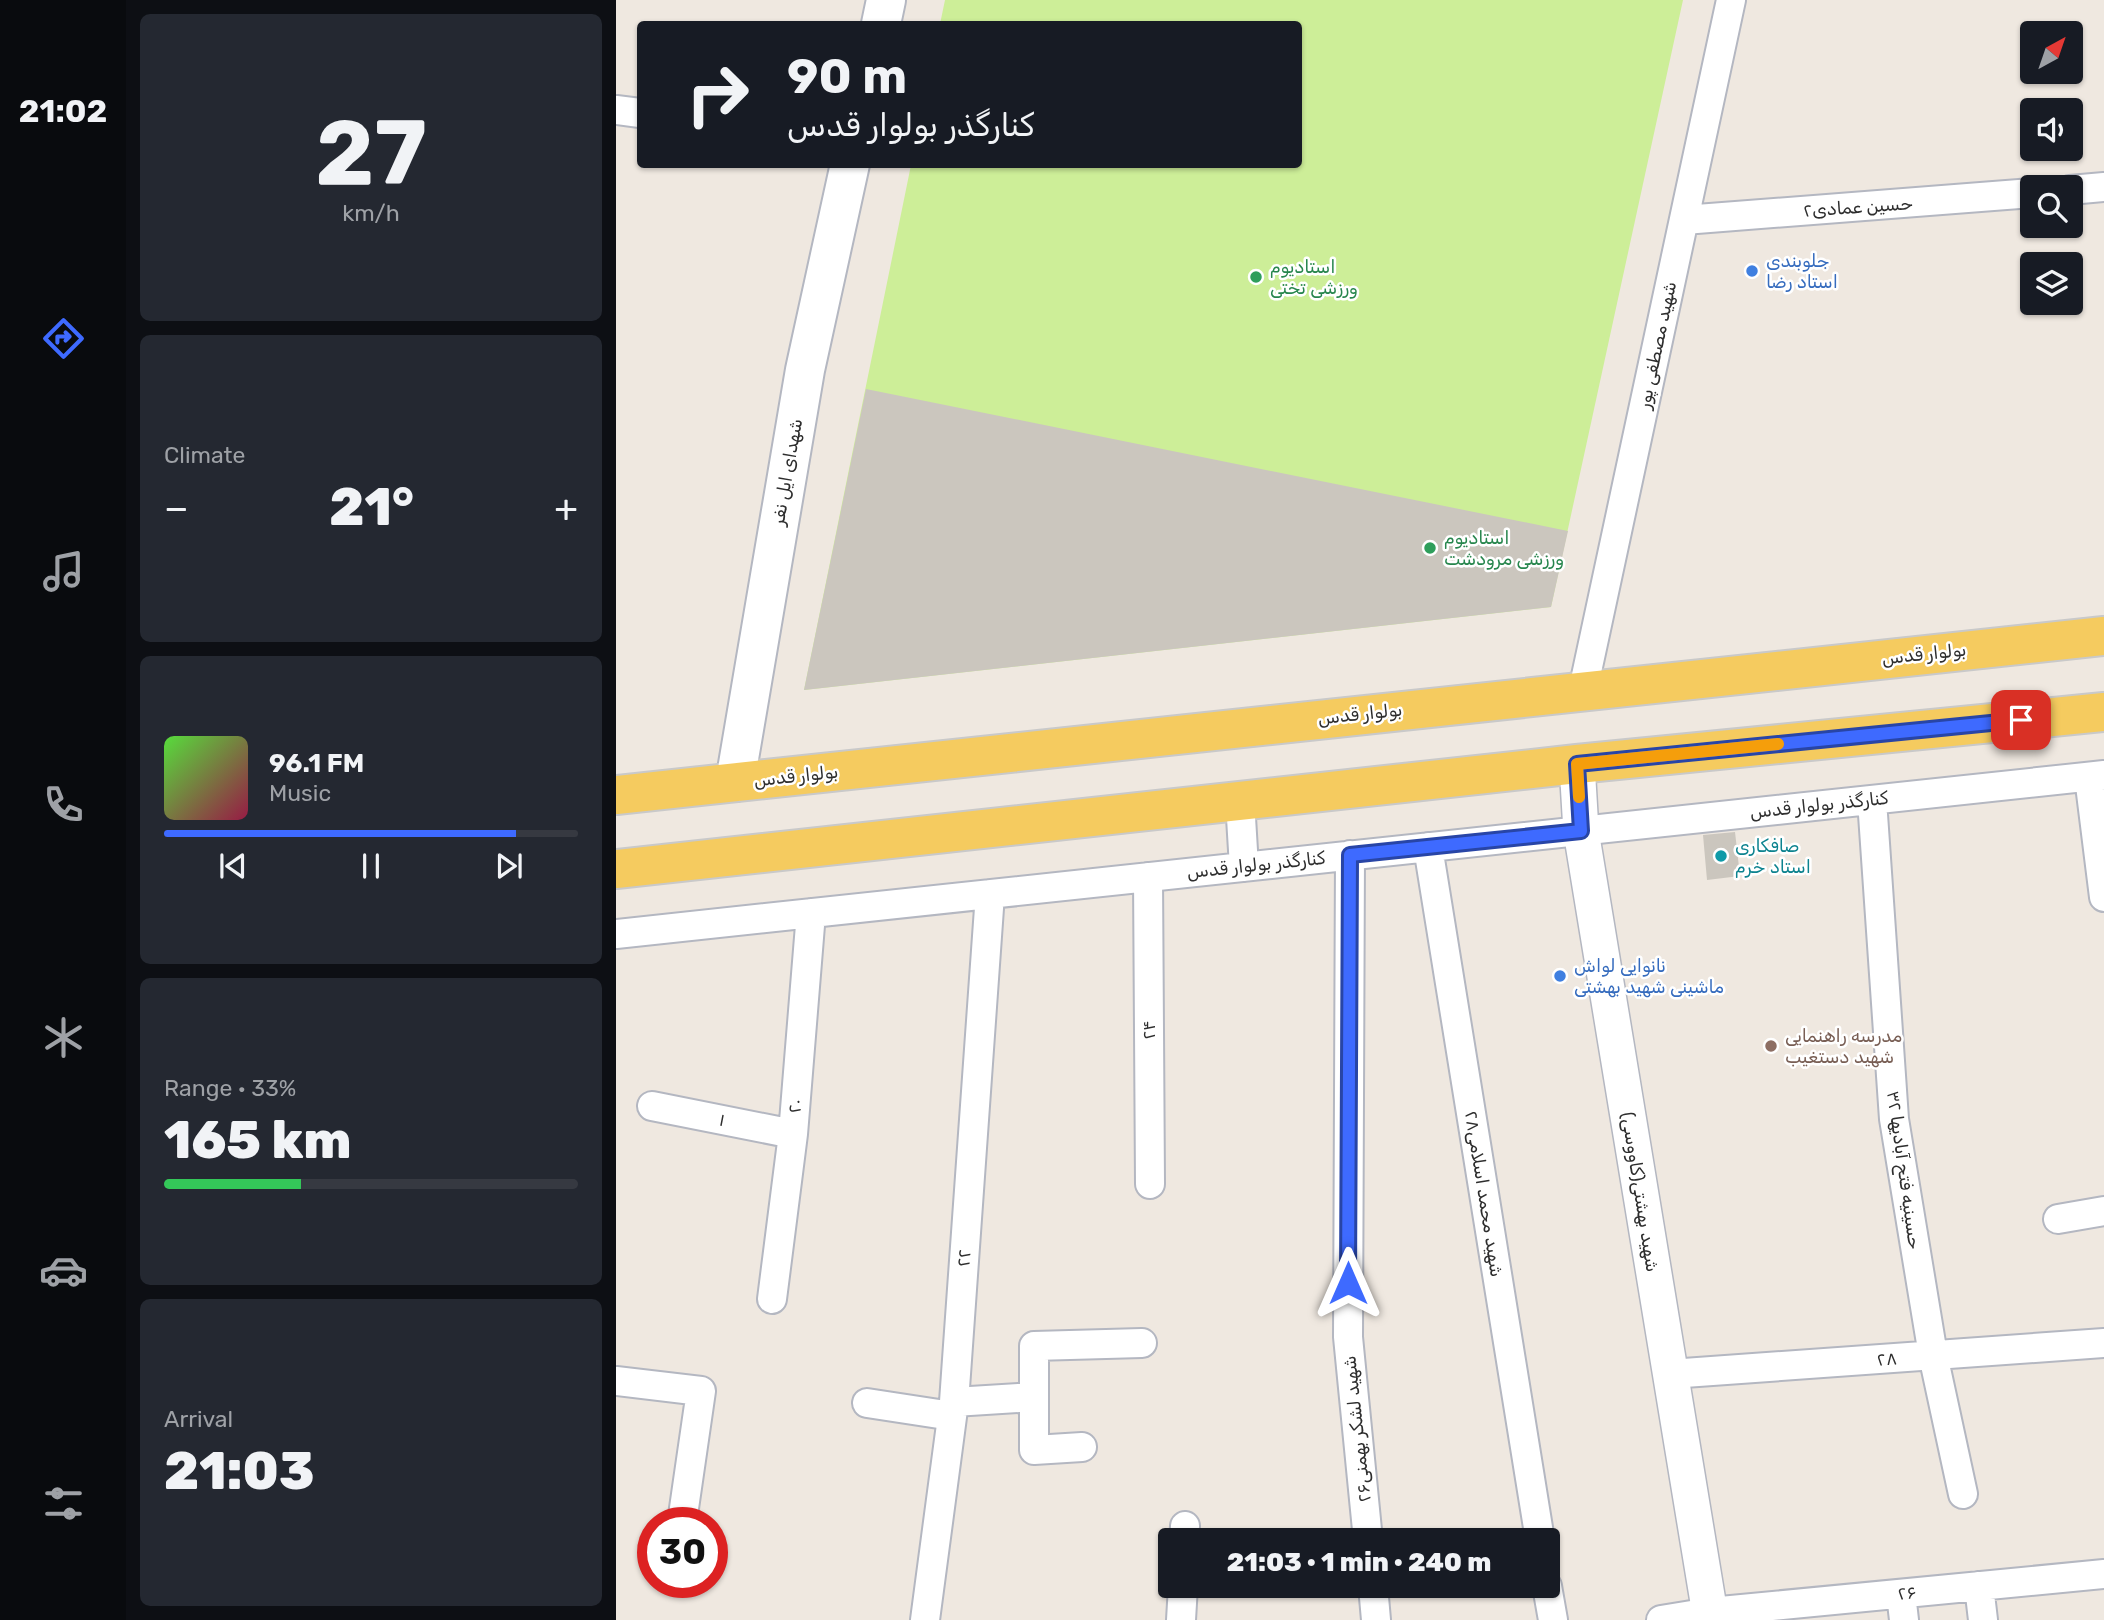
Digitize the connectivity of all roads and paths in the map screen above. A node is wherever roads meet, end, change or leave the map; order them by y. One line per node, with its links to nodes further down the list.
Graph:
1 (886, 0): 3 (main road)
2 (1731, 0): 10 (street, شهید مصطفی پور)
3 (882, 21)
4 (616, 110): 5 (street)
5 (637, 113)
6 (849, 168): 16 (main road, شهدای ایل نفر)
7 (2104, 187): 8 (street)
8 (2083, 189)
9 (2020, 194): 10 (street, حسین عمادی۲)
10 (1684, 220): 12 (street, شهید مصطفی پور)
11 (2104, 635): 12 (main road, بولوار قدس)
12 (1583, 690): 16 (main road, بولوار قدس)
13 (2104, 712): 14 (main road)
14 (1577, 764): 19 (main road); 20 (street, شهید بهشتی(کاووسی))
15 (2096, 776): 18 (street, کنارگذر بولوار قدس); 27 (street)
16 (734, 782): 17 (main road, بولوار قدس)
17 (616, 795)
18 (1872, 800): 20 (street, کنارگذر بولوار قدس); 38 (street, حسینیه فتح آبادیها ۳۲)
19 (1240, 801): 23 (street); 24 (main road)
20 (1581, 831): 21 (street, کنارگذر بولوار قدس); 39 (street, شهید بهشتی(کاووسی))
21 (1428, 847): 22 (street, کنارگذر بولوار قدس); 48 (street, شهید محمد اسلامی۲۸)
22 (1350, 855): 23 (street, کنارگذر بولوار قدس); 47 (street, شهید لشکر بهمنی۲۶)
23 (1244, 867): 25 (street, کنارگذر بولوار قدس)
24 (616, 869)
25 (1148, 877): 26 (street, کنارگذر بولوار قدس); 32 (street, ۲۴)
26 (990, 894): 28 (street, کنارگذر بولوار قدس); 43 (street, ۲۲)
27 (2104, 897)
28 (811, 913): 29 (street, کنارگذر بولوار قدس); 31 (street, ۲۰)
29 (616, 934)
30 (652, 1106): 31 (street, ۱)
31 (793, 1134): 35 (street, ۲۰)
32 (1150, 1184)
33 (2104, 1211): 34 (street)
34 (2058, 1219)
35 (772, 1298)
36 (1142, 1343): 41 (street)
37 (2104, 1343): 38 (street, ۲۸)
38 (1933, 1355): 39 (street, ۲۸); 45 (street, حسینیه فتح آبادیها ۳۲)
39 (1670, 1374): 55 (street, شهید بهشتی(کاووسی))
40 (616, 1381): 46 (street)
41 (1034, 1397): 43 (street); 44 (street)
42 (867, 1403): 43 (street)
43 (953, 1409): 56 (street, ۲۲)
44 (1082, 1447)
45 (1963, 1494)
46 (684, 1507)
47 (1367, 1528)
48 (1538, 1528)
49 (2104, 1574): 50 (street, ۲۶)
50 (1979, 1586): 54 (street, ۲۶); 61 (street)
51 (1182, 1598): 57 (street)
52 (1374, 1598): 58 (street)
53 (1549, 1598): 59 (street)
54 (1902, 1607): 55 (street, ۲۶)
55 (1710, 1616): 60 (street, ۲۶)
56 (925, 1620)
57 (1181, 1620)
58 (1377, 1620)
59 (1553, 1620)
60 (1661, 1620)
61 (1983, 1620)

